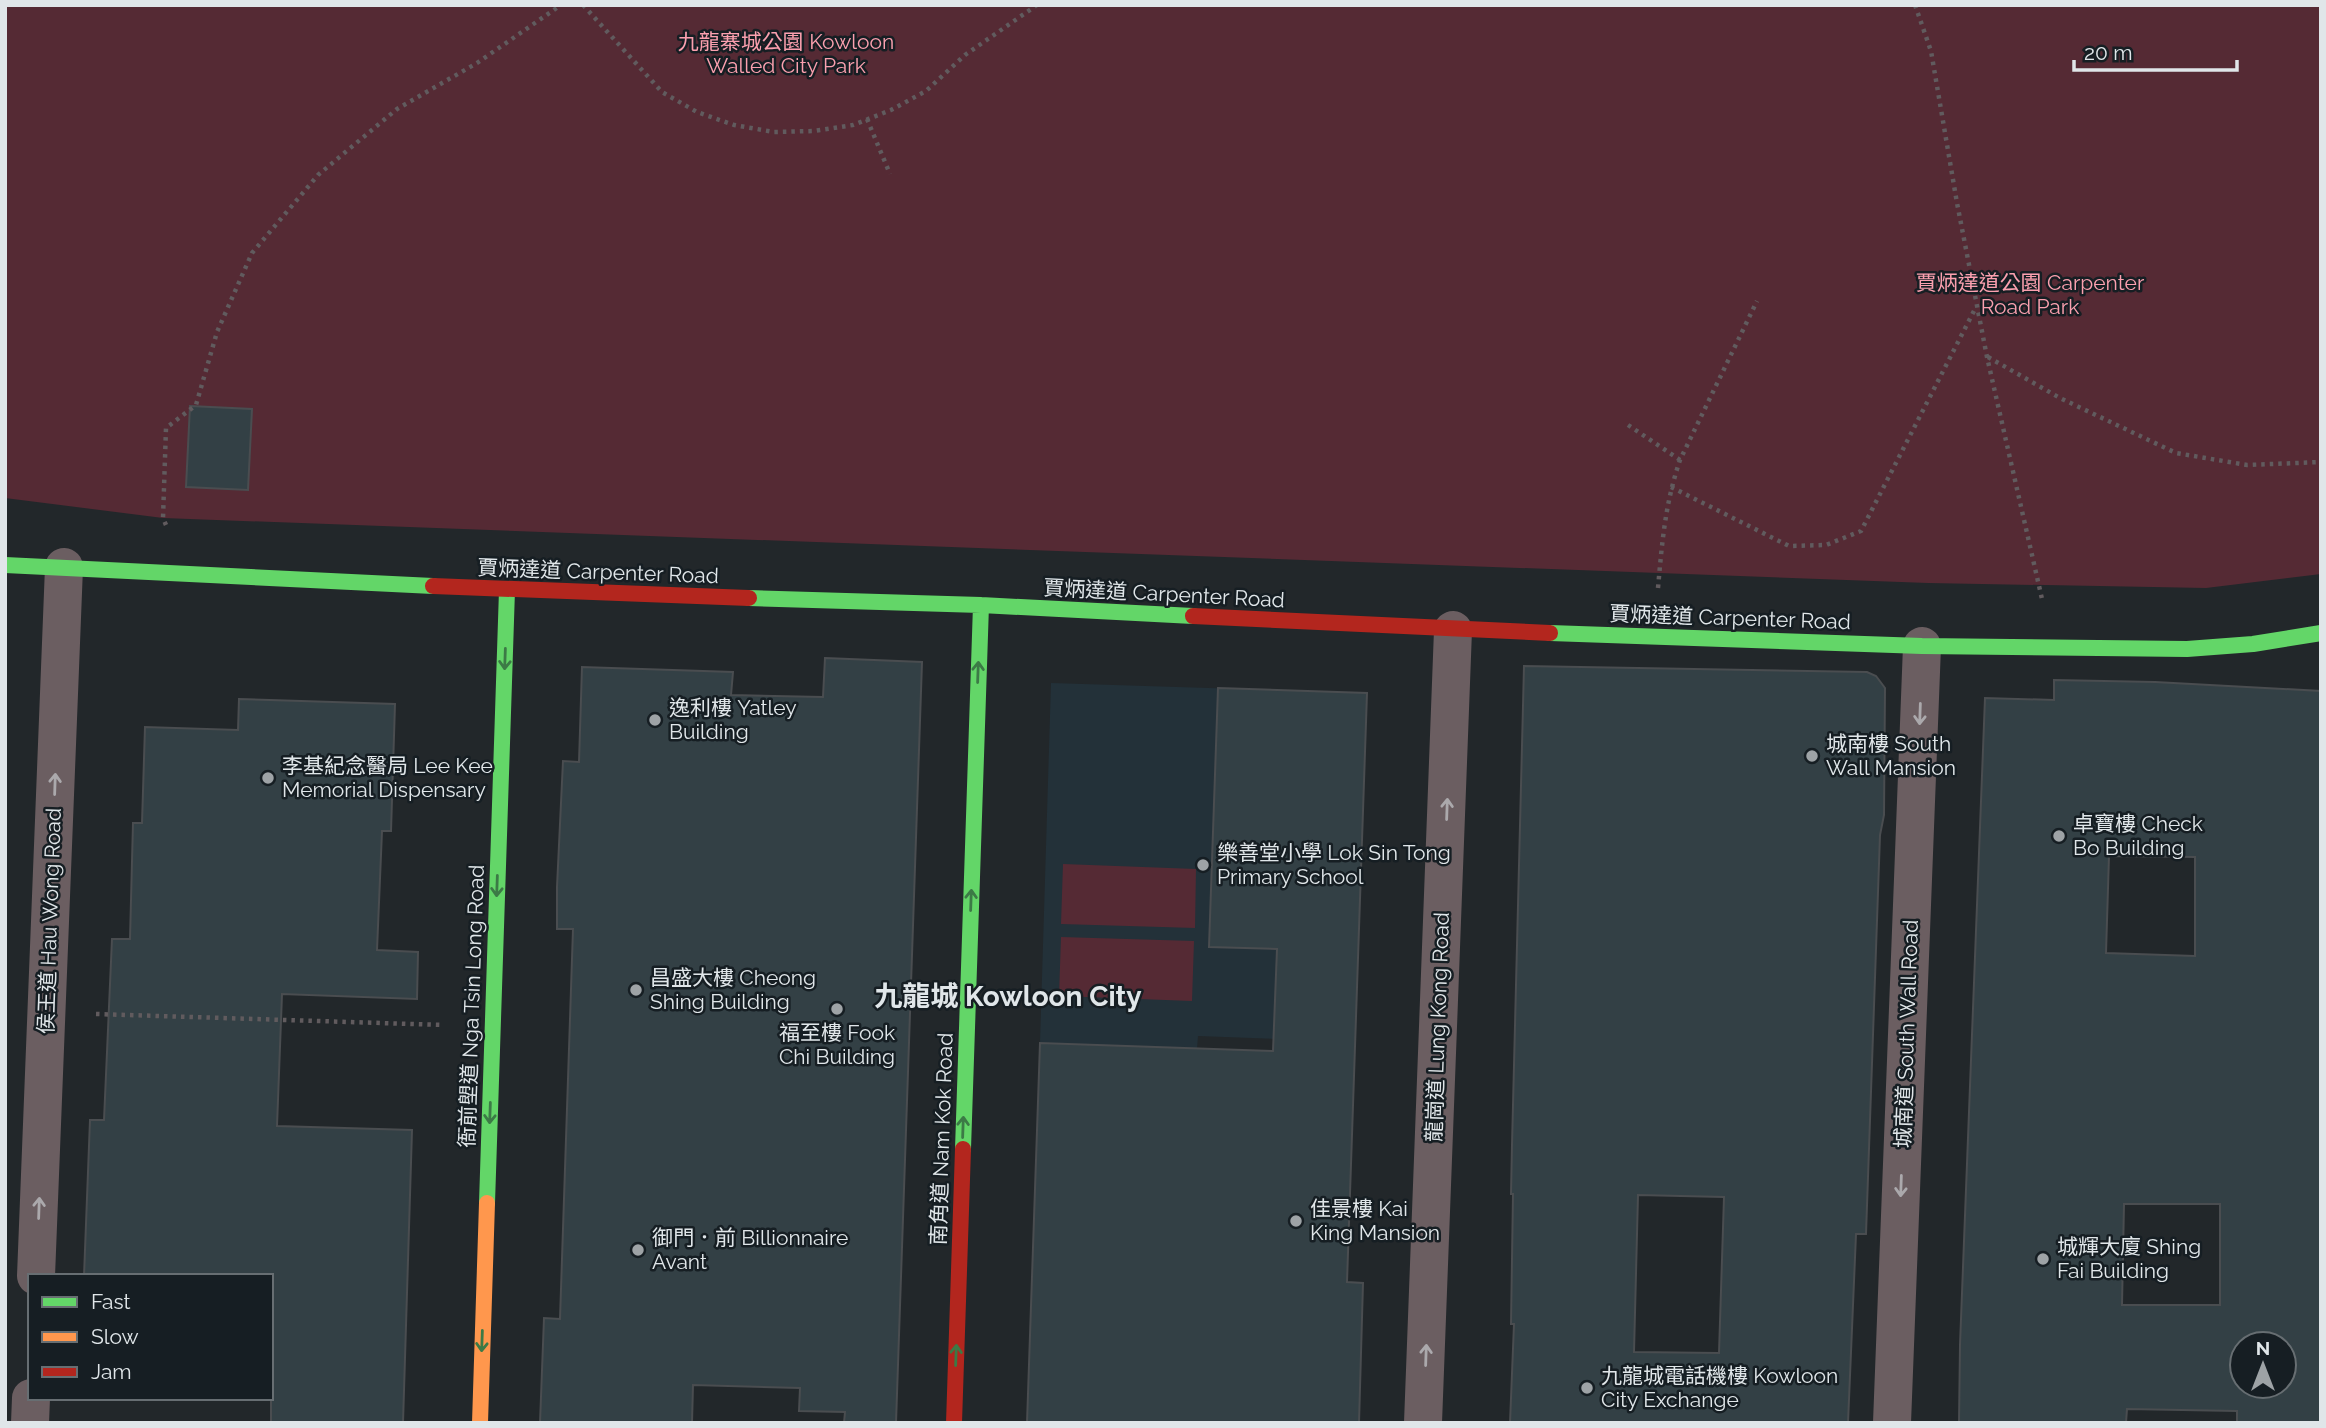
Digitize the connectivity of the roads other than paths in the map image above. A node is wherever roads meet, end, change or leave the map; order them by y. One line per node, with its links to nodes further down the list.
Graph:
1 (5, 565): 2 (street, 賈炳達道 Carpenter Road)
2 (64, 567): 3 (street, 賈炳達道 Carpenter Road); 8 (street, 侯王道 Hau Wong Road, one-way to 2)
3 (507, 590): 4 (street, 賈炳達道 Carpenter Road); 11 (street, 衙前塱道 Nga Tsin Long Road, one-way to 11)
4 (981, 605): 5 (street, 賈炳達道 Carpenter Road); 12 (street, 南角道 Nam Kok Road, one-way to 4)
5 (1453, 630): 7 (street, 賈炳達道 Carpenter Road); 13 (street, 龍崗道 Lung Kong Road, one-way to 5)
6 (2321, 633): 7 (street, 賈炳達道 Carpenter Road)
7 (1922, 646): 14 (street, 城南道 South Wall Road, one-way to 14)
8 (36, 1274)
9 (32, 1400): 10 (street)
10 (30, 1423)
11 (480, 1423)
12 (954, 1423)
13 (1423, 1423)
14 (1892, 1423)

